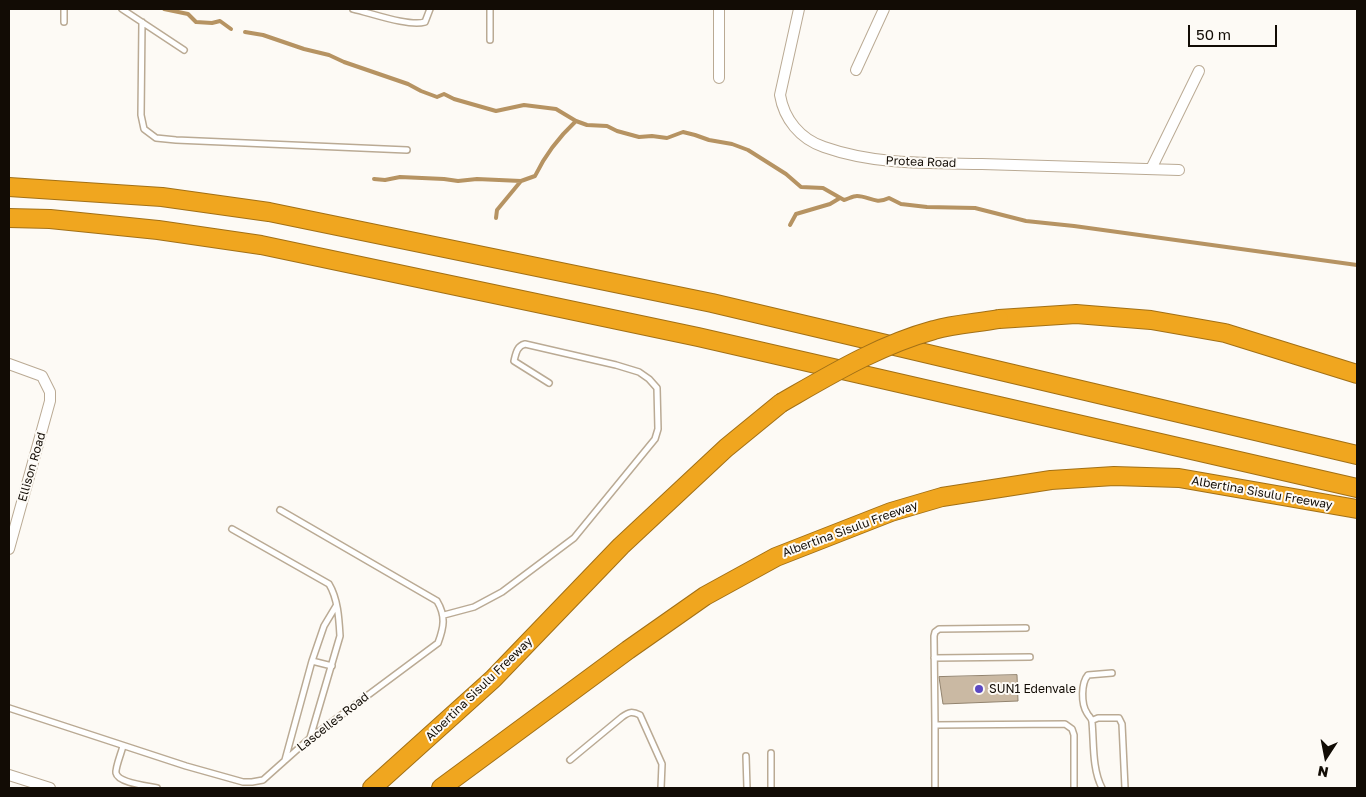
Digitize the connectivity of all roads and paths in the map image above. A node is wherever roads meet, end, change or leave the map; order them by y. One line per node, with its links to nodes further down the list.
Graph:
1 (64, 9): 9 (lane)
2 (122, 9): 10 (lane)
3 (353, 9): 4 (lane)
4 (430, 9)
5 (490, 9): 11 (lane)
6 (719, 9): 15 (street)
7 (799, 9): 17 (street, Protea Road)
8 (884, 9): 13 (street)
9 (64, 22)
10 (142, 22): 12 (lane); 16 (lane)
11 (490, 40)
12 (184, 50)
13 (856, 70)
14 (1199, 71): 17 (street)
15 (719, 78)
16 (406, 150)
17 (1151, 169): 18 (street, Protea Road)
18 (1179, 170)
19 (9, 186): 24 (highway)
20 (9, 218): 25 (highway)
21 (9, 364): 29 (street, Ellison Road)
22 (1357, 374): 51 (highway, Albertina Sisulu Freeway, bridge)
23 (549, 383): 32 (lane)
24 (1357, 455)
25 (1357, 488)
26 (1357, 509): 52 (highway, Albertina Sisulu Freeway)
27 (280, 510): 32 (lane)
28 (232, 529): 31 (lane)
29 (11, 534): 30 (street, Ellison Road)
30 (9, 549)
31 (336, 606): 36 (lane); 37 (lane)
32 (444, 615): 42 (lane, Lascelles Road)
33 (1026, 628): 35 (lane)
34 (1030, 657): 35 (lane)
35 (934, 658): 41 (lane)
36 (312, 661): 37 (lane); 47 (lane)
37 (332, 666): 42 (lane)
38 (1112, 673): 40 (lane)
39 (9, 708): 43 (lane, Lascelles Road)
40 (1093, 720): 58 (lane); 59 (lane)
41 (935, 725): 56 (lane); 57 (lane)
42 (309, 739): 47 (lane, Lascelles Road)
43 (124, 746): 47 (lane, Lascelles Road); 50 (lane)
44 (771, 753): 55 (lane)
45 (746, 756): 54 (lane)
46 (570, 760): 53 (lane)
47 (285, 761)
48 (9, 775): 49 (street)
49 (50, 788)
50 (157, 788)
51 (372, 788)
52 (441, 788)
53 (661, 788)
54 (747, 788)
55 (771, 788)
56 (935, 788)
57 (1074, 788)
58 (1102, 788)
59 (1125, 788)

